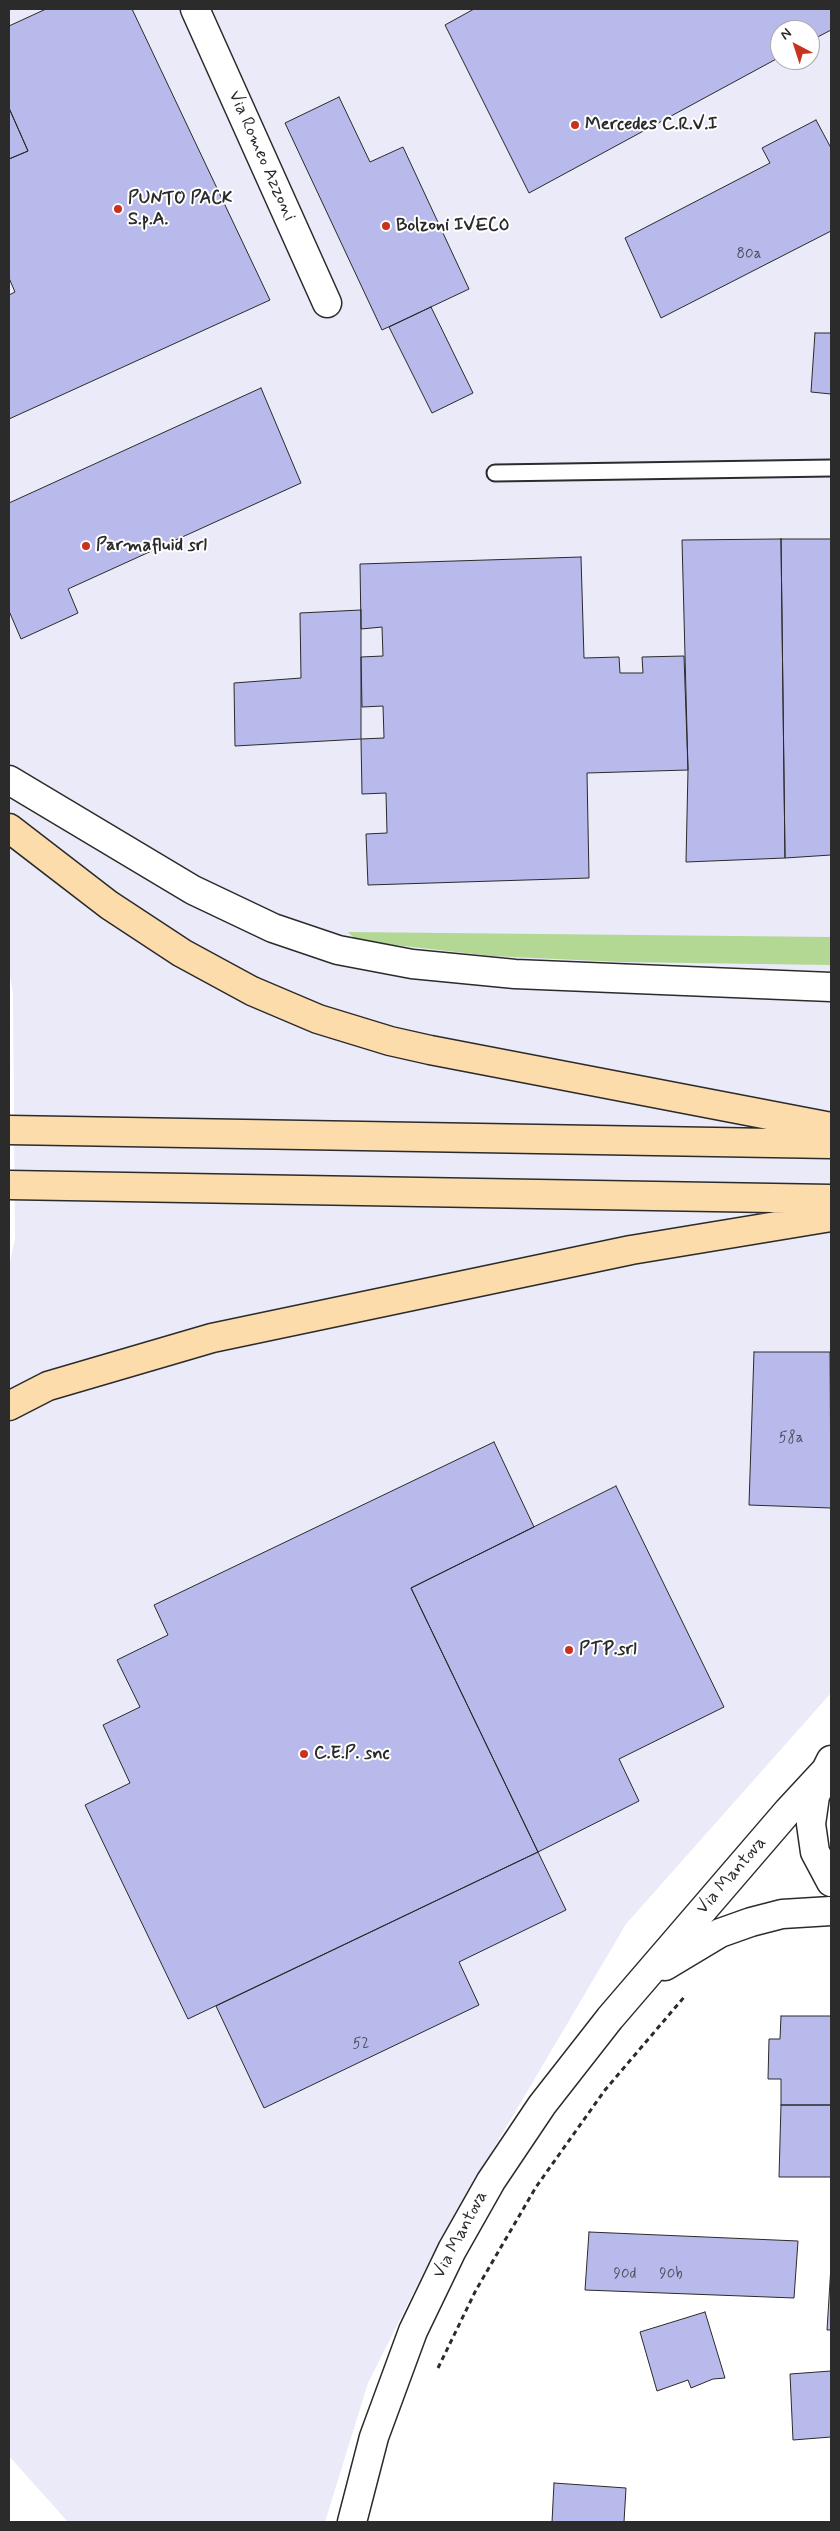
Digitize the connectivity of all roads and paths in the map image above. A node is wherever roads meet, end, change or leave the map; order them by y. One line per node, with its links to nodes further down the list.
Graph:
1 (195, 9): 2 (main road, Via Romeo Azzoni)
2 (327, 303)
3 (831, 468): 4 (lane)
4 (495, 473)
5 (9, 780): 7 (main road)
6 (9, 828): 8 (highway)
7 (831, 986)
8 (831, 1127)
9 (9, 1130): 10 (highway)
10 (831, 1144)
11 (9, 1185): 12 (highway)
12 (831, 1199)
13 (831, 1216): 14 (highway)
14 (9, 1406)
15 (830, 1765): 16 (main road, Via Mantova); 18 (main road, Via Mantova)
16 (831, 1882)
17 (831, 1911): 18 (main road, Via Mantova)
18 (639, 1984): 21 (main road, Via Mantova)
19 (689, 1991): 20 (path)
20 (436, 2374)
21 (352, 2518)

